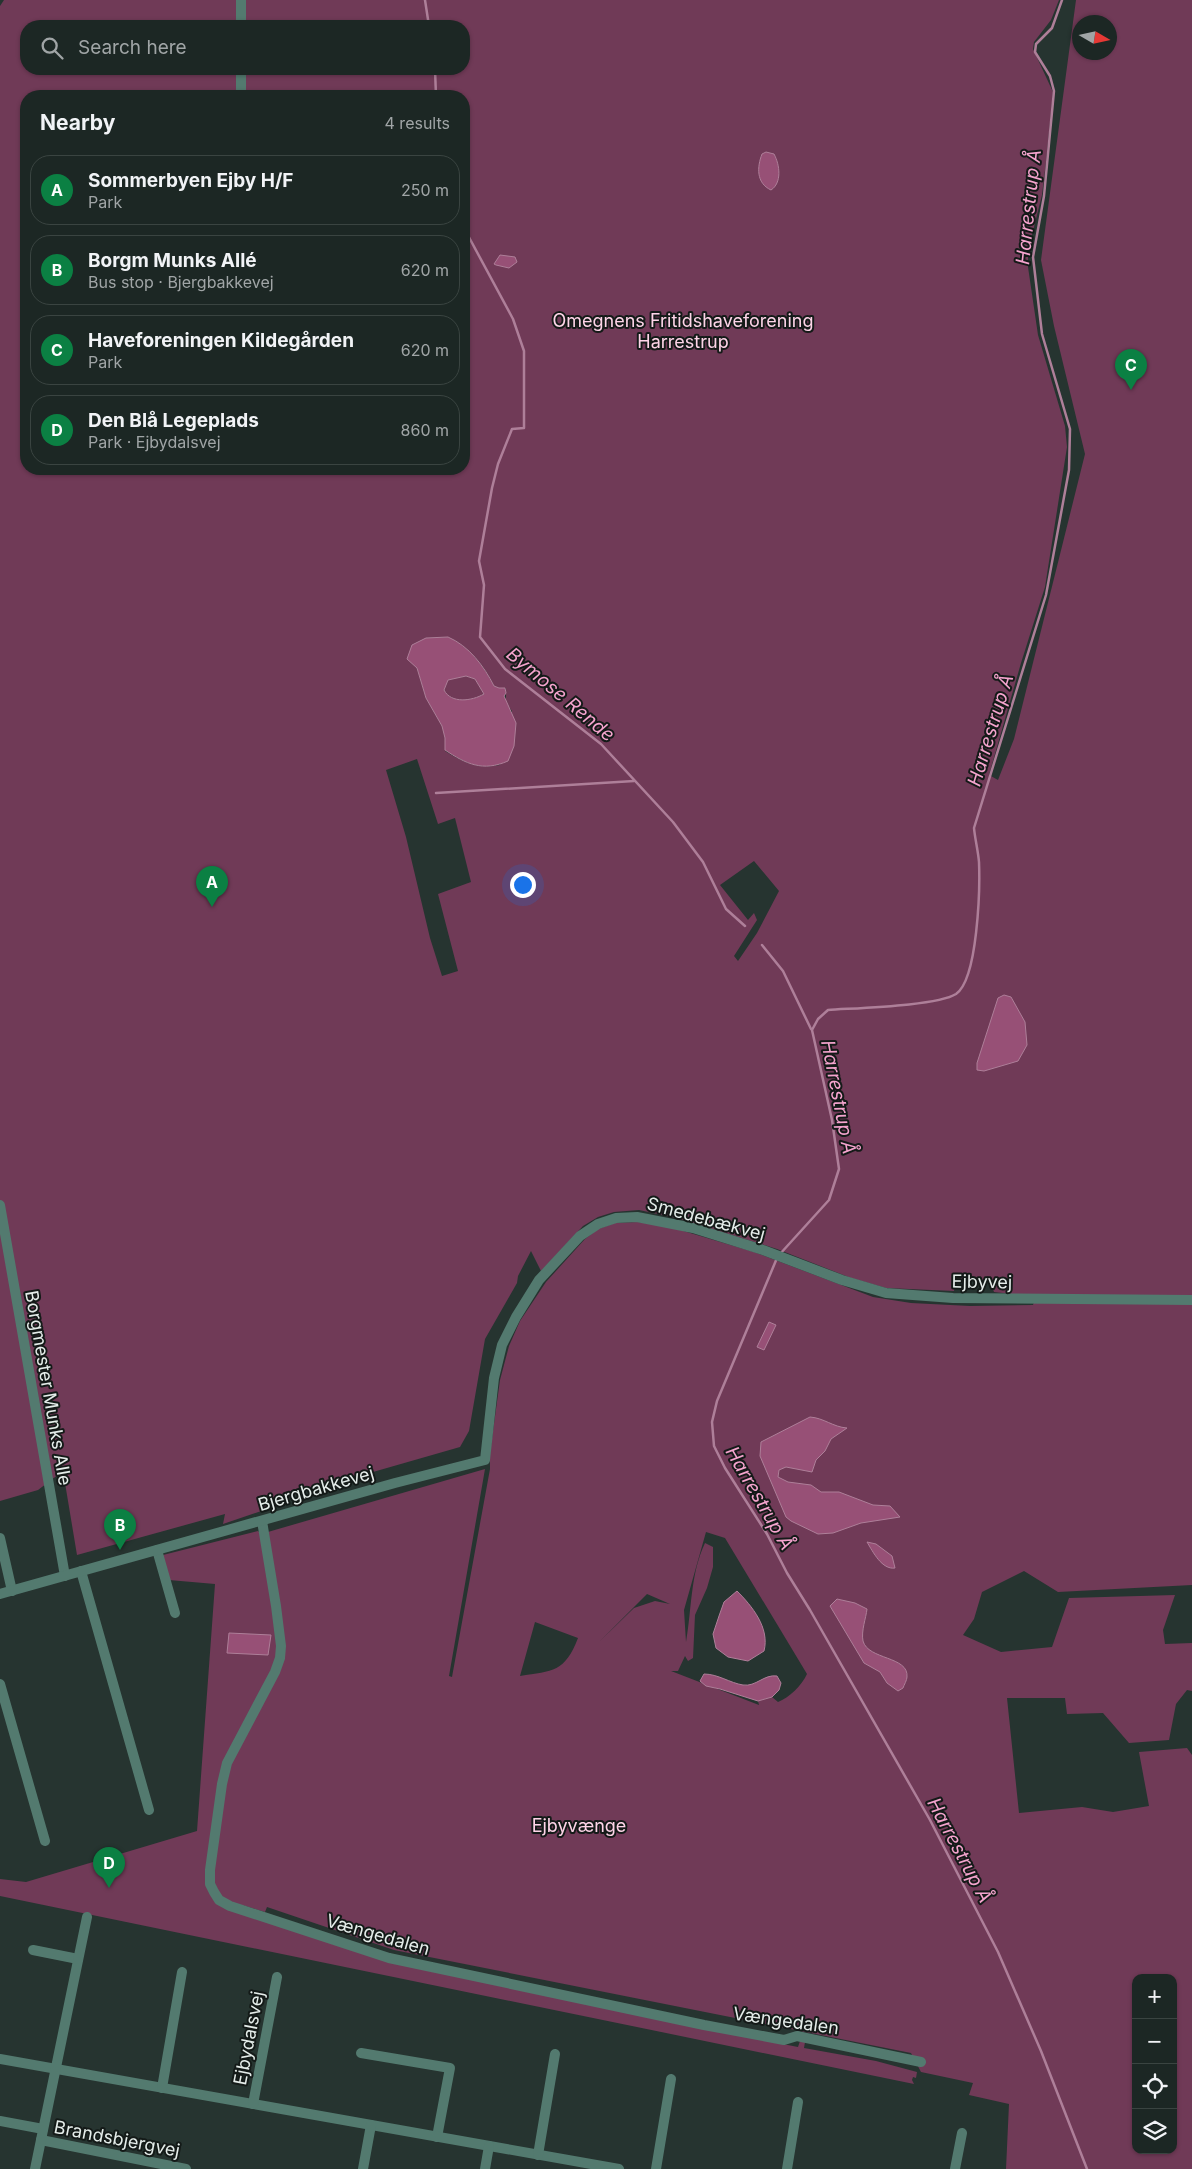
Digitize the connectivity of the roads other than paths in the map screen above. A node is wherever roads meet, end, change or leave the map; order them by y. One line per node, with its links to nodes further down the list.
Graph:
1 (241, 0): 2 (street)
2 (241, 20)
3 (241, 75): 4 (street)
4 (241, 90)
5 (0, 1205): 13 (street, Borgmester Munks Alle)
6 (778, 1256): 7 (street, Ejbyvej); 8 (street, Smedebækvej)
7 (1192, 1300)
8 (485, 1460): 9 (street, Bjergbakkevej)
9 (262, 1521): 11 (street, Bjergbakkevej); 28 (street, Vængedalen)
10 (0, 1538): 14 (street)
11 (157, 1550): 12 (street, Bjergbakkevej); 16 (street)
12 (81, 1571): 13 (street, Bjergbakkevej); 18 (street)
13 (65, 1576): 14 (street, Bjergbakkevej)
14 (12, 1591): 15 (street, Bjergbakkevej)
15 (0, 1594)
16 (175, 1613)
17 (0, 1684): 19 (street)
18 (149, 1810)
19 (45, 1841)
20 (87, 1917): 22 (street)
21 (33, 1950): 22 (street)
22 (78, 1960): 29 (street)
23 (182, 1972): 31 (street)
24 (277, 1977): 33 (street, Ejbydalsvej)
25 (361, 2053): 38 (street)
26 (555, 2054): 41 (street)
27 (0, 2059): 29 (street, Ejbydalsvej)
28 (921, 2062)
29 (55, 2068): 31 (street, Ejbydalsvej); 36 (street, Brandsbjergvej)
30 (671, 2079): 48 (street)
31 (162, 2088): 33 (street, Ejbydalsvej)
32 (798, 2102): 49 (street)
33 (253, 2104): 35 (street, Ejbydalsvej)
34 (0, 2121): 36 (street, Brandsbjergvej)
35 (371, 2125): 38 (street, Ejbydalsvej); 45 (street)
36 (43, 2129): 39 (street, Brandsbjergvej)
37 (962, 2133): 50 (street)
38 (437, 2137): 40 (street, Ejbydalsvej)
39 (41, 2140): 43 (street, Brandsbjergvej); 44 (street, Brandsbjergvej)
40 (489, 2146): 41 (street, Ejbydalsvej); 46 (street)
41 (538, 2154): 42 (street, Ejbydalsvej)
42 (600, 2167): 47 (street, Ejbydalsvej)
43 (35, 2169)
44 (186, 2169)
45 (363, 2169)
46 (485, 2169)
47 (619, 2169)
48 (656, 2169)
49 (787, 2169)
50 (955, 2169)

